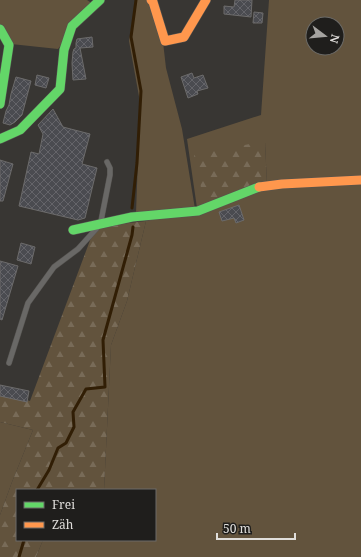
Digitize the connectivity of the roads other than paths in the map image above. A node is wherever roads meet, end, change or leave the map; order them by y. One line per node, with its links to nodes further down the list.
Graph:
1 (100, 0): 6 (street)
2 (151, 0): 3 (street)
3 (206, 0)
4 (0, 29): 5 (street)
5 (0, 104)
6 (0, 139)
7 (107, 162): 9 (lane)
8 (361, 180): 9 (street)
9 (100, 223): 10 (street); 11 (lane)
10 (73, 230)
11 (9, 363)

